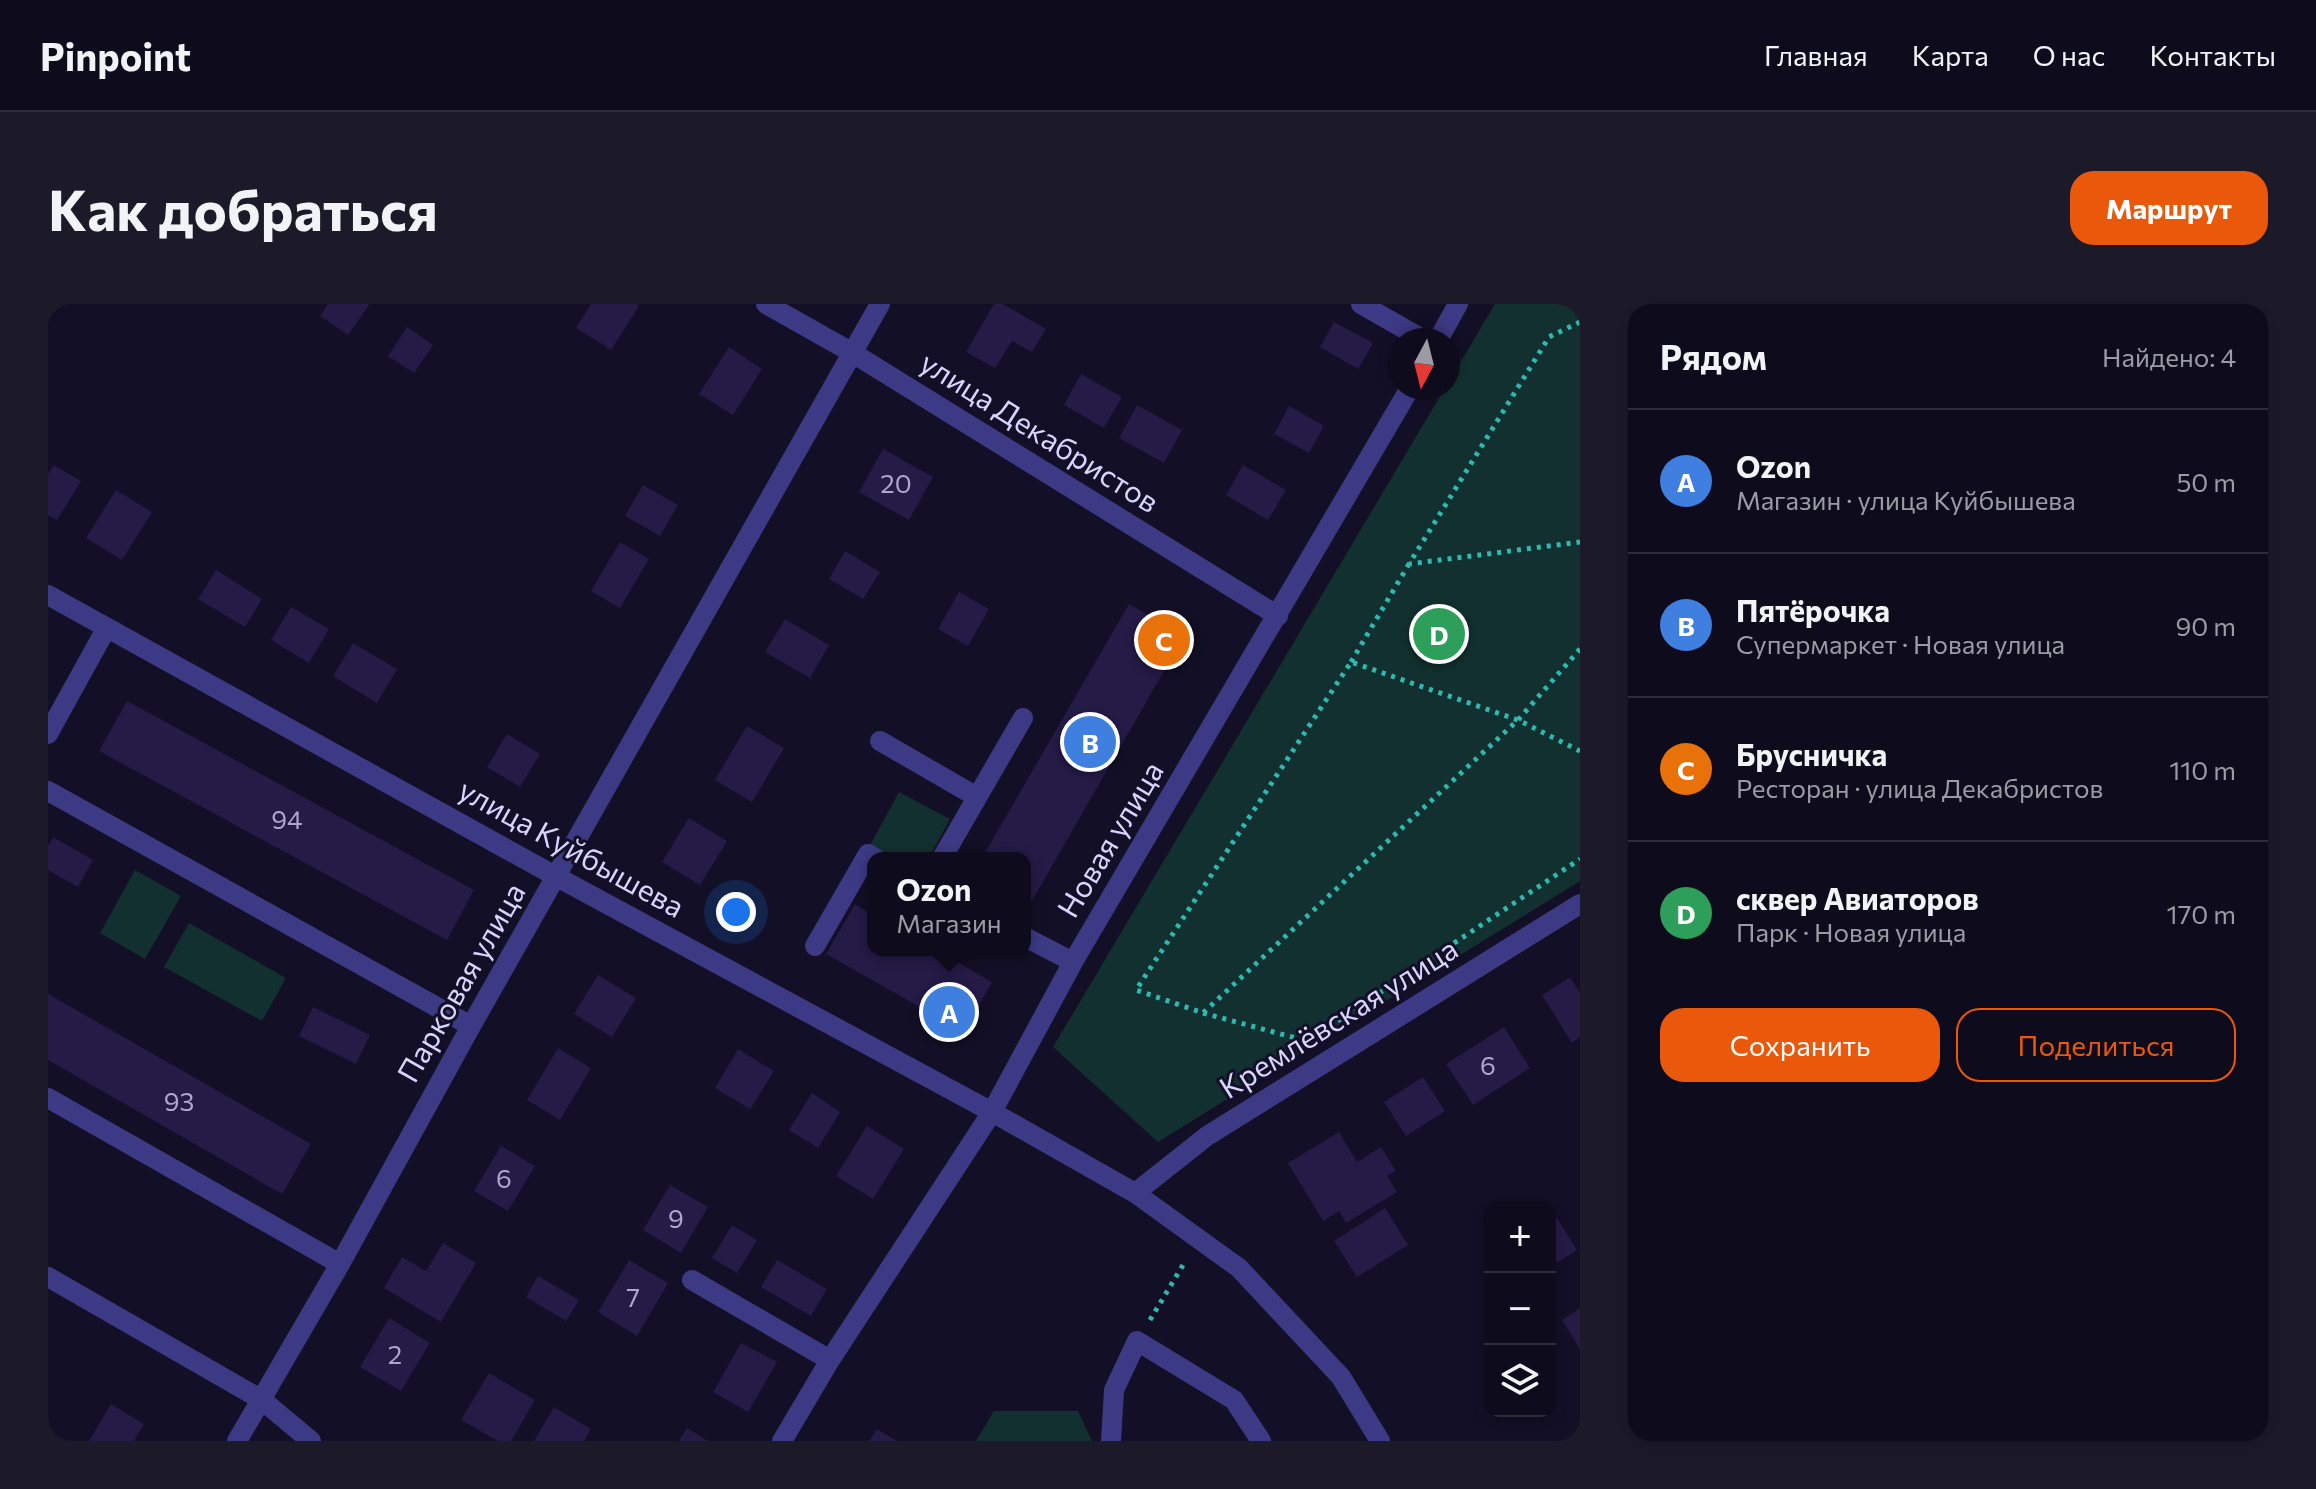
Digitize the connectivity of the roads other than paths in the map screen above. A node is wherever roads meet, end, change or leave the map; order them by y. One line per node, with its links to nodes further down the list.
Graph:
1 (766, 304): 7 (street, улица Декабристов)
2 (880, 304): 7 (street, Парковая улица)
3 (1361, 304): 5 (street)
4 (1458, 304): 6 (street)
5 (1403, 328)
6 (1445, 328)
7 (851, 352): 10 (street, улица Декабристов); 19 (street, Парковая улица)
8 (1403, 400): 10 (street, Новая улица)
9 (48, 595): 11 (street, улица Куйбышева)
10 (1278, 616): 23 (street, Новая улица)
11 (106, 629): 13 (street); 19 (street, улица Куйбышева)
12 (1023, 718): 16 (street)
13 (48, 734)
14 (880, 741): 16 (street)
15 (48, 791): 24 (street)
16 (977, 797): 17 (street)
17 (945, 852)
18 (867, 856): 22 (street)
19 (557, 877): 24 (street, Парковая улица); 26 (street, улица Куйбышева)
20 (1580, 904): 27 (street, Кремлёвская улица)
21 (1031, 940): 23 (street)
22 (815, 946)
23 (1073, 962): 26 (street, Новая улица)
24 (471, 1026): 28 (street, Парковая улица)
25 (48, 1098): 28 (street)
26 (992, 1112): 27 (street, улица Куйбышева); 31 (street, Новая улица)
27 (1135, 1193): 38 (street, улица Куйбышева)
28 (340, 1264): 32 (street, Парковая улица)
29 (48, 1277): 32 (street)
30 (692, 1280): 31 (street)
31 (830, 1360): 35 (street, Новая улица)
32 (262, 1400): 33 (street, Парковая улица); 34 (street)
33 (237, 1441)
34 (311, 1441)
35 (782, 1441)
36 (1111, 1441): 37 (street)
37 (1261, 1441)
38 (1380, 1441)

